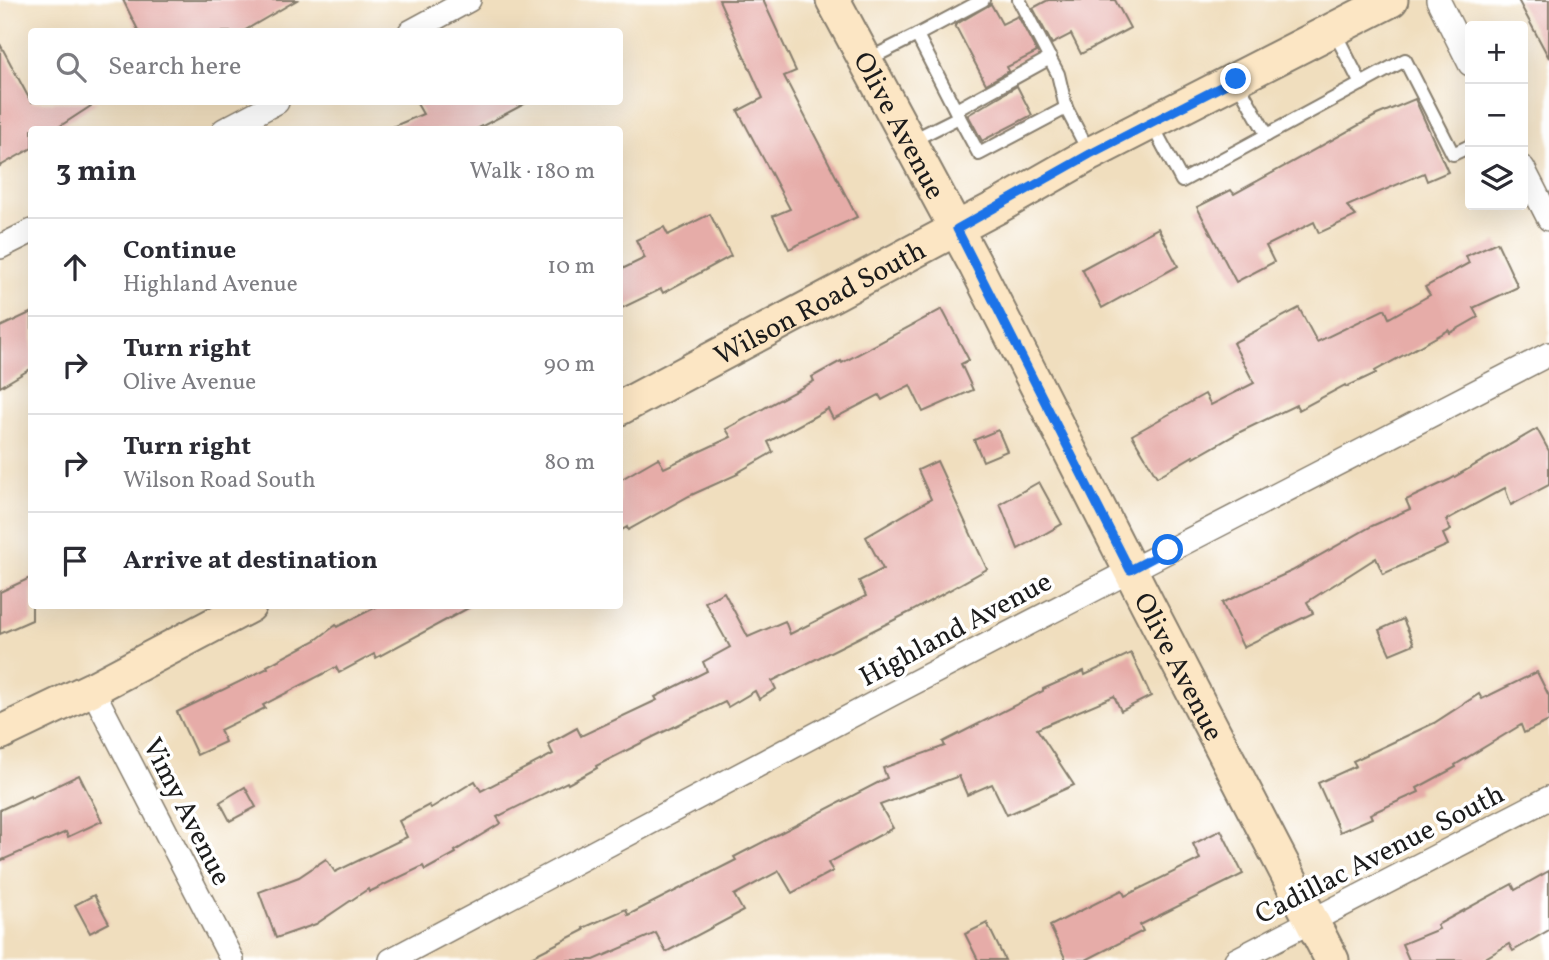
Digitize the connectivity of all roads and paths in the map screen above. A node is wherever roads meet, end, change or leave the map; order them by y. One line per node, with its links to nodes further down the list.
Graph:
1 (469, 0): 7 (street)
2 (832, 0): 12 (main road, Olive Avenue)
3 (983, 0): 9 (lane)
4 (1019, 0): 11 (lane)
5 (1391, 0): 8 (main road, Wilson Road South)
6 (1438, 0): 10 (street)
7 (417, 28)
8 (1333, 29): 13 (main road, Wilson Road South); 14 (lane)
9 (918, 35): 12 (lane); 17 (lane)
10 (1465, 54)
11 (1050, 58): 16 (lane); 17 (lane)
12 (864, 62): 21 (main road, Olive Avenue)
13 (1236, 79): 18 (main road, Wilson Road South); 20 (lane)
14 (1361, 84): 20 (lane); 22 (lane)
15 (271, 105): 19 (street)
16 (1066, 108): 17 (lane); 23 (lane)
17 (958, 113): 21 (lane)
18 (1151, 123): 20 (lane); 23 (main road, Wilson Road South)
19 (231, 126)
20 (1268, 135)
21 (908, 143): 26 (main road, Olive Avenue)
22 (1468, 147)
23 (1090, 154): 26 (main road, Wilson Road South)
24 (1528, 177): 25 (street)
25 (1549, 219)
26 (957, 229): 30 (main road, Wilson Road South); 31 (main road, Olive Avenue)
27 (28, 233): 28 (street)
28 (0, 247)
29 (1549, 354): 31 (street, Highland Avenue)
30 (623, 406)
31 (1130, 570): 36 (main road, Olive Avenue); 38 (street, Highland Avenue)
32 (242, 609): 33 (main road)
33 (92, 689): 34 (main road); 37 (street, Vimy Avenue)
34 (0, 733)
35 (1549, 798): 36 (street, Cadillac Avenue South)
36 (1311, 920): 39 (street, Cadillac Avenue South); 40 (main road, Olive Avenue)
37 (232, 960)
38 (391, 960)
39 (1236, 960)
40 (1332, 960)

